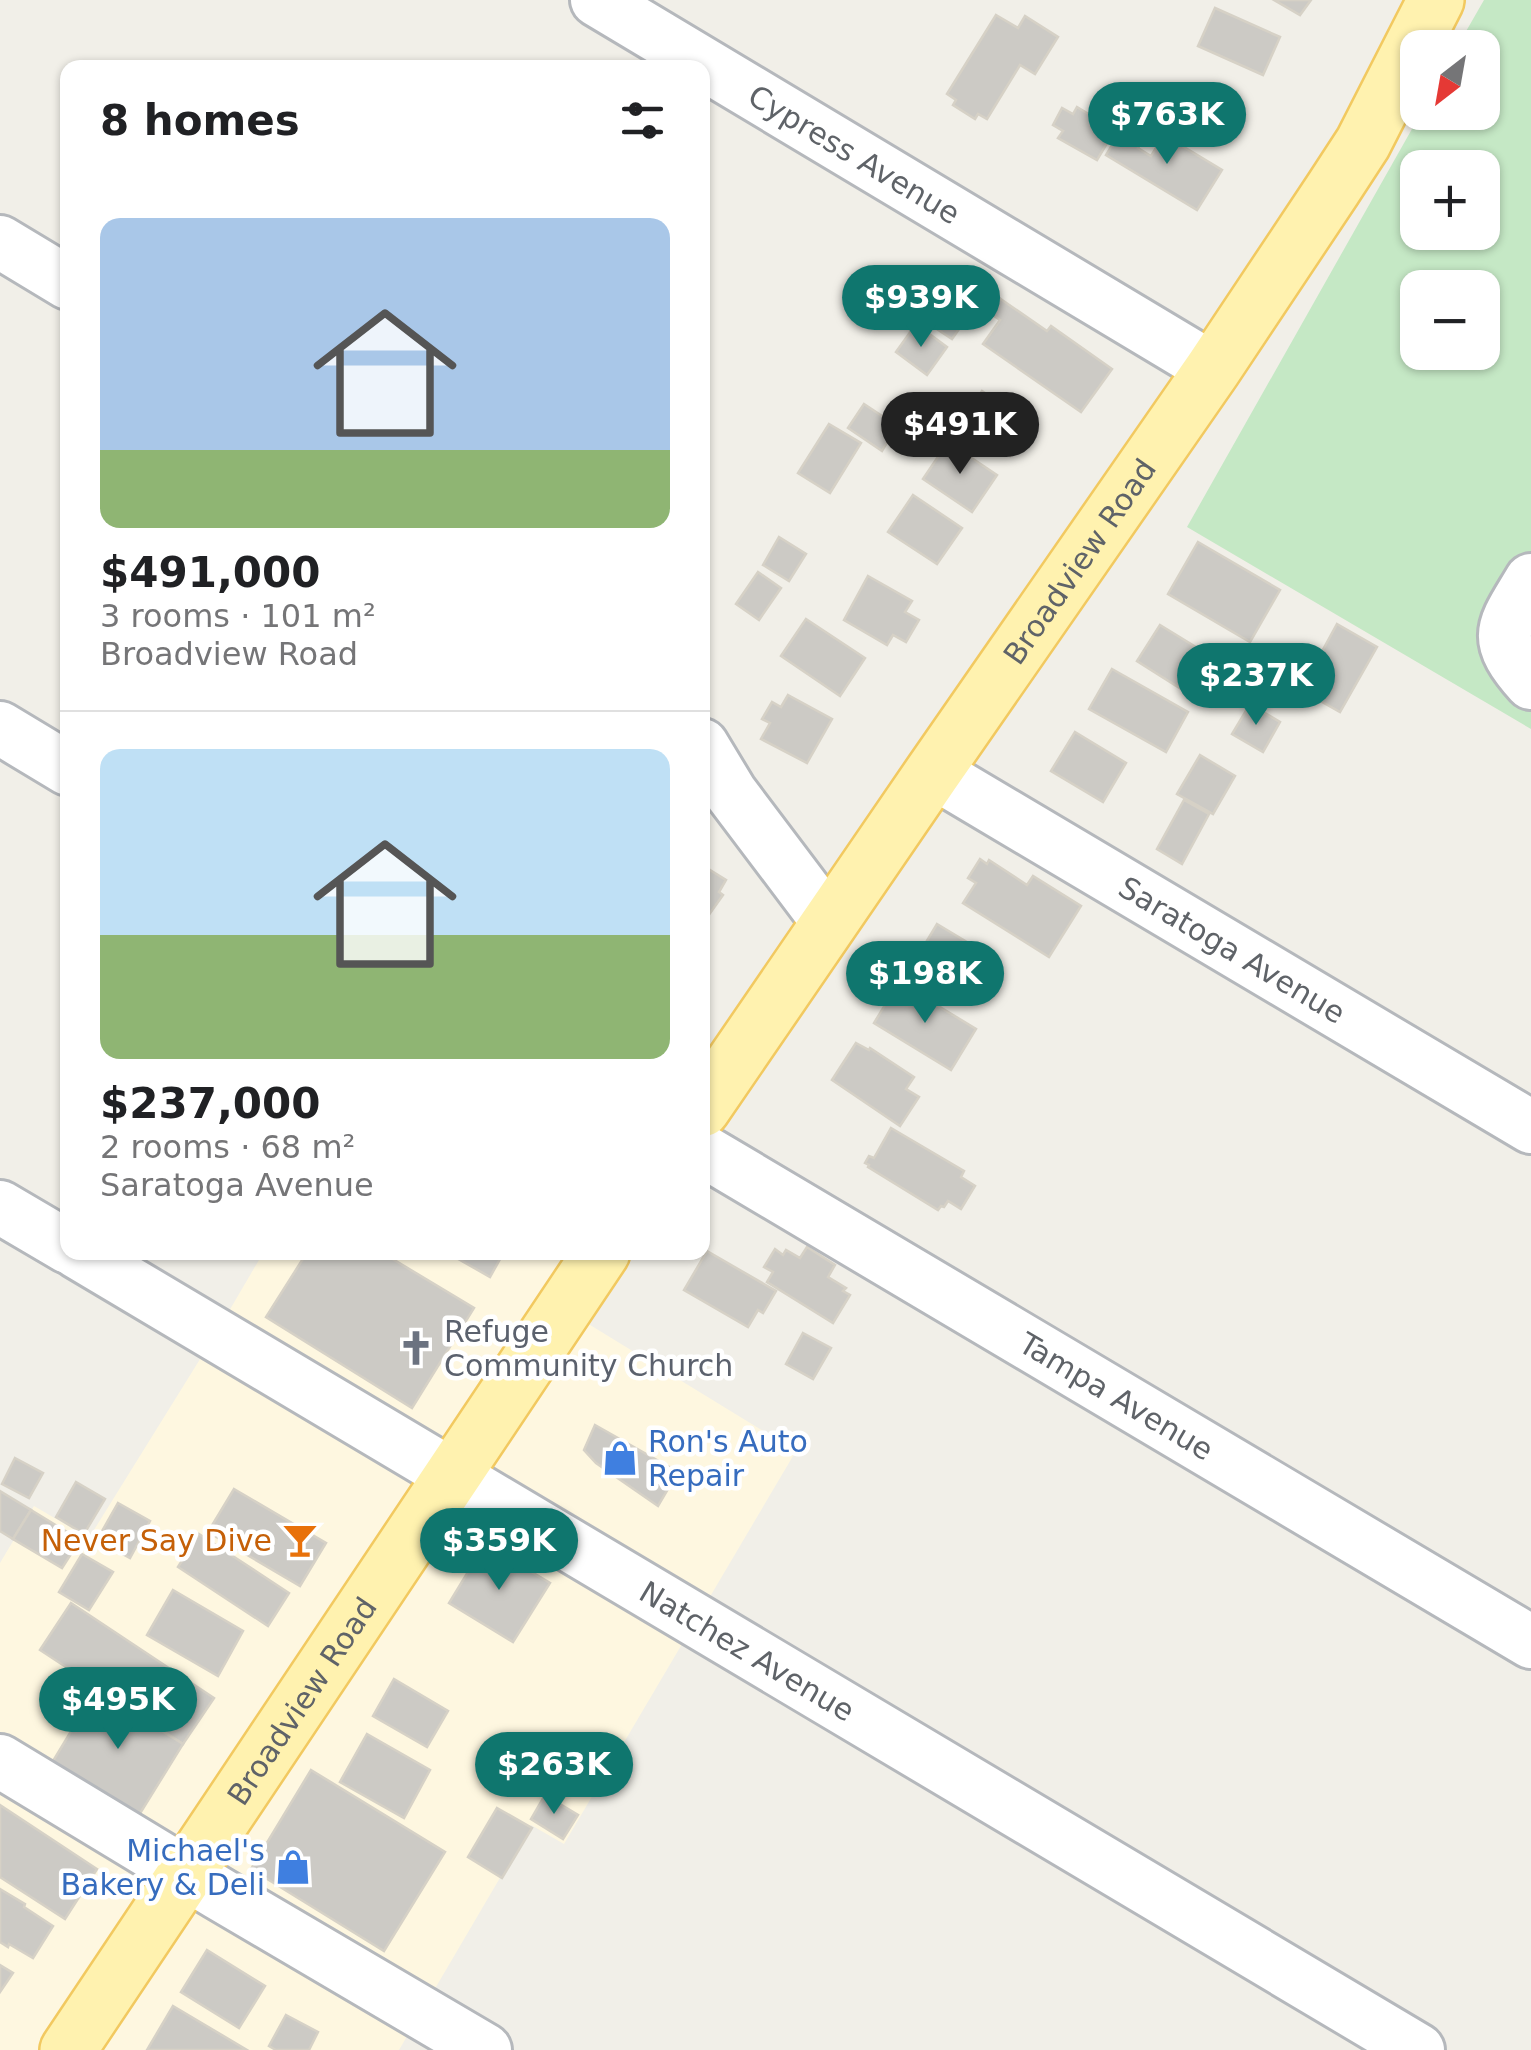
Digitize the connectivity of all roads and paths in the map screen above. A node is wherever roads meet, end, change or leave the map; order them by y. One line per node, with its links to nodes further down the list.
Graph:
1 (596, 0): 3 (street, Cypress Avenue)
2 (1436, 0): 7 (main road, Broadview Road)
3 (696, 60)
4 (710, 68): 7 (street, Cypress Avenue)
5 (0, 242): 6 (street)
6 (60, 277)
7 (1213, 369): 13 (main road, Broadview Road)
8 (1531, 580): 9 (street)
9 (1531, 683)
10 (0, 728): 12 (street)
11 (710, 758): 14 (street)
12 (60, 763)
13 (933, 772): 14 (main road, Broadview Road); 16 (street, Saratoga Avenue)
14 (829, 923): 15 (main road, Broadview Road)
15 (710, 1097)
16 (1531, 1127)
17 (710, 1155): 23 (street, Tampa Avenue)
18 (0, 1206): 19 (street)
19 (60, 1242)
20 (90, 1260): 22 (street, Natchez Avenue)
21 (597, 1260): 22 (main road, Broadview Road)
22 (450, 1476): 25 (main road, Broadview Road); 28 (street, Natchez Avenue)
23 (1531, 1642)
24 (0, 1761): 25 (street)
25 (186, 1874): 26 (main road, Broadview Road); 27 (street)
26 (68, 2050)
27 (485, 2050)
28 (1418, 2050)

